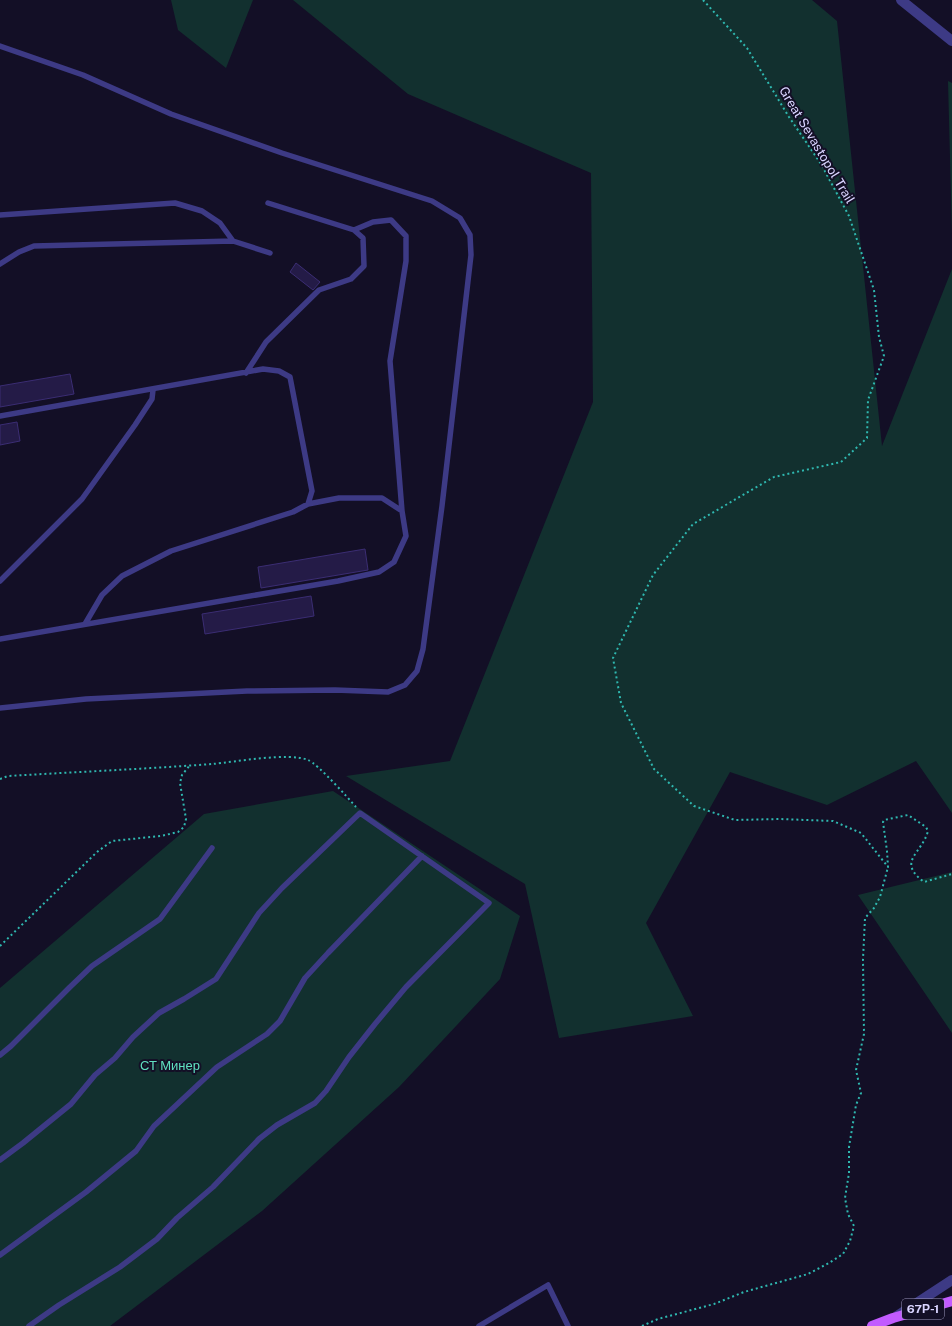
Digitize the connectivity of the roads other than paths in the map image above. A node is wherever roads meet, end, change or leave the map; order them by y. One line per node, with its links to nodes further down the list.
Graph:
1 (901, 0): 2 (street)
2 (952, 41)
3 (0, 46): 18 (lane)
4 (268, 203): 6 (lane)
5 (0, 215): 7 (lane)
6 (354, 230): 10 (lane); 14 (lane)
7 (234, 241): 8 (lane); 9 (lane)
8 (270, 253)
9 (0, 264)
10 (246, 373): 11 (lane); 13 (lane)
11 (153, 390): 12 (lane); 15 (lane)
12 (0, 416)
13 (308, 504): 14 (lane); 16 (lane)
14 (402, 511): 16 (lane)
15 (0, 581)
16 (85, 624): 17 (lane)
17 (0, 639)
18 (0, 708)
19 (212, 848): 21 (lane)
20 (422, 856): 22 (lane); 23 (lane); 27 (lane)
21 (0, 1055)
22 (0, 1160)
23 (0, 1255)
24 (952, 1280): 26 (street)
25 (952, 1301): 26 (main road, 67Р-1)
26 (893, 1318): 30 (main road, 67Р-1)
27 (29, 1326)
28 (479, 1326): 29 (lane)
29 (568, 1326)
30 (872, 1326)

